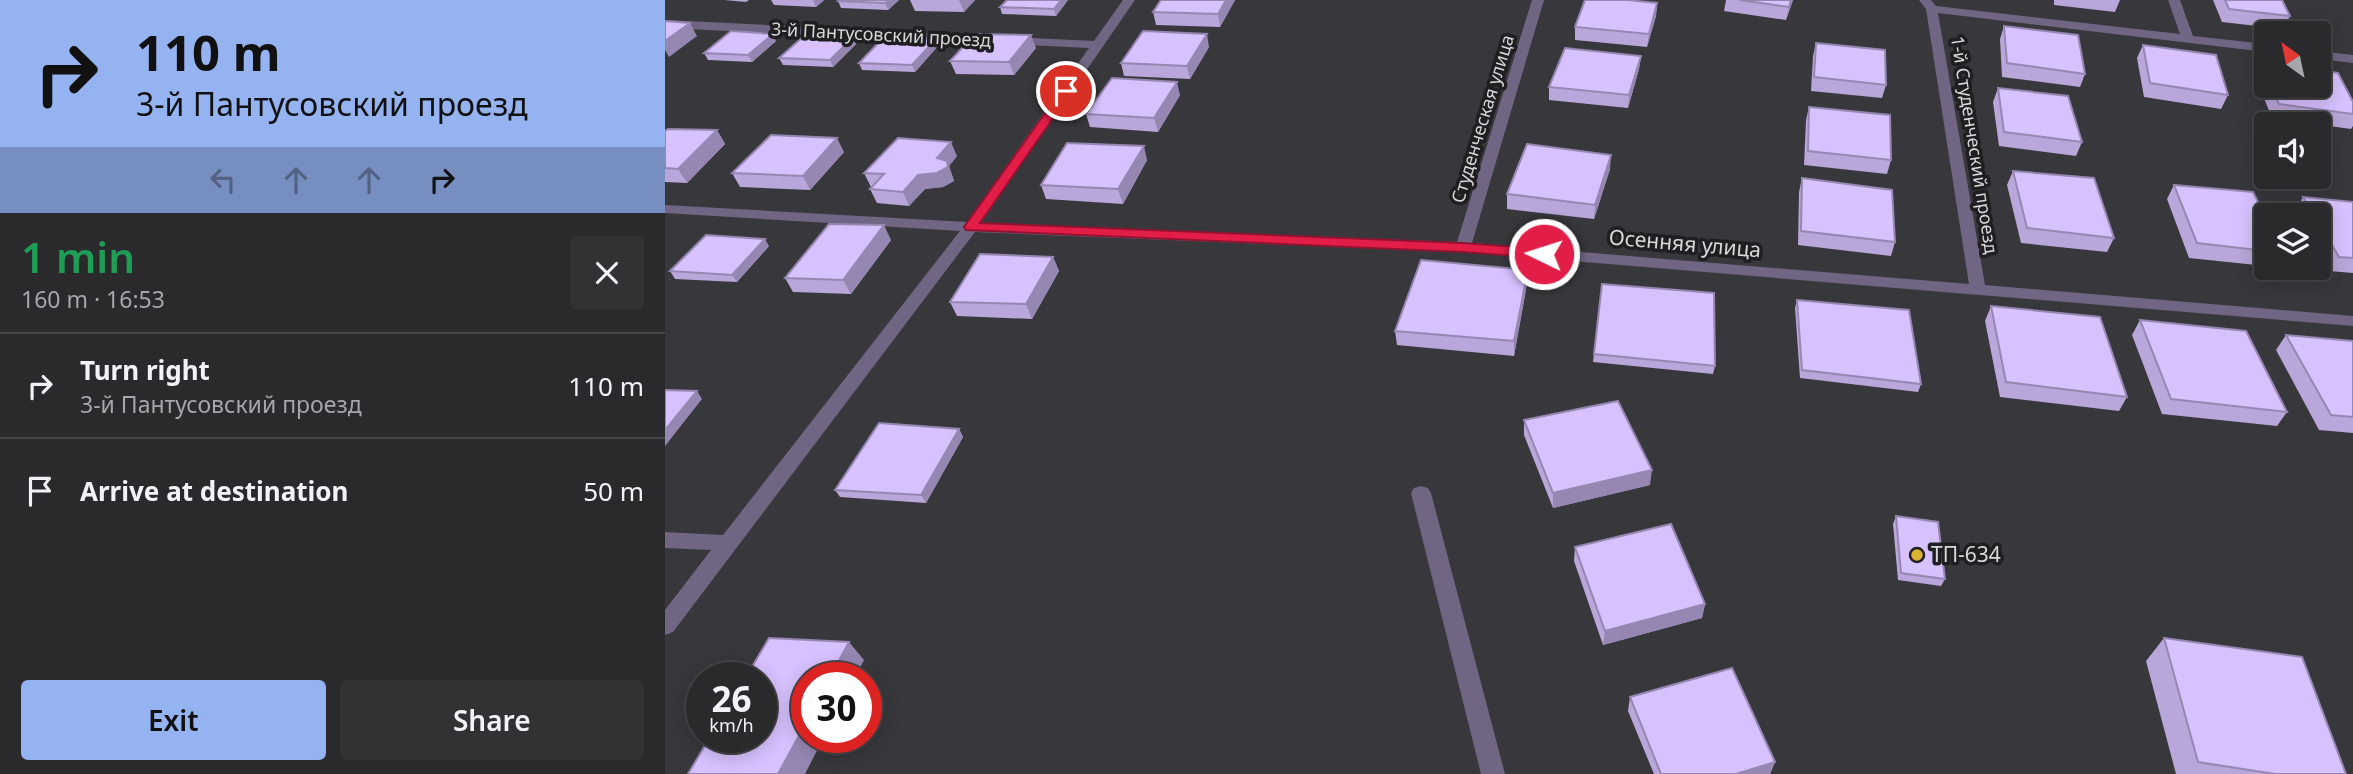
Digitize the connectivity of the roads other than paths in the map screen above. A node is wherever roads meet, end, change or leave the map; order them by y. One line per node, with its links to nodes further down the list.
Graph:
1 (1129, 0): 7 (street)
2 (1538, 0): 13 (street, Студенческая улица)
3 (2174, 0): 6 (street)
4 (1928, 4): 6 (street); 14 (street, 1-й Студенческий проезд)
5 (665, 24): 7 (street, 3-й Пантусовский проезд)
6 (2187, 39): 8 (street)
7 (1097, 46): 12 (street)
8 (2254, 47)
9 (2331, 56): 10 (street)
10 (2353, 59)
11 (665, 209): 12 (street)
12 (971, 227): 13 (street, Осенняя улица); 18 (street)
13 (1463, 247): 14 (street, Осенняя улица)
14 (1978, 288): 15 (street, Осенняя улица)
15 (2353, 321)
16 (1421, 494): 20 (street)
17 (665, 540): 18 (street)
18 (727, 543): 19 (street)
19 (665, 626)
20 (1493, 774)

